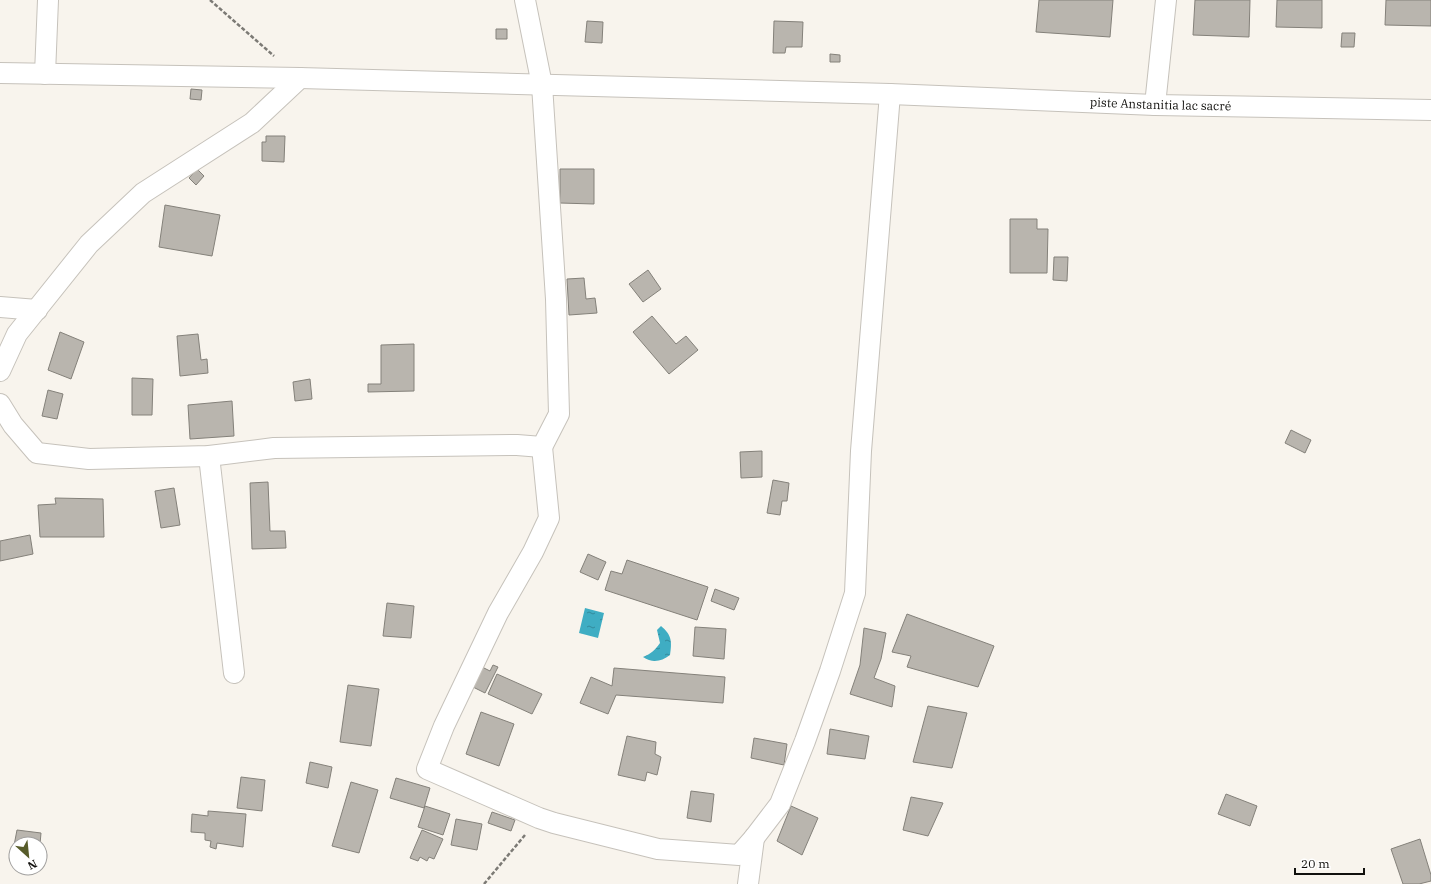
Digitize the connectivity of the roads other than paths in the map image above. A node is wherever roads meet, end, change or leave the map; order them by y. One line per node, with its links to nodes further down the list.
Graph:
1 (48, 0): 5 (street)
2 (525, 0): 7 (street)
3 (1166, 0): 9 (street)
4 (0, 73): 5 (street, piste Anstanitia lac sacré)
5 (45, 74): 6 (street, piste Anstanitia lac sacré)
6 (300, 78): 7 (street, piste Anstanitia lac sacré); 12 (street)
7 (542, 85): 8 (street, piste Anstanitia lac sacré); 15 (street)
8 (890, 94): 9 (street, piste Anstanitia lac sacré); 18 (street)
9 (1155, 105): 10 (street, piste Anstanitia lac sacré)
10 (1431, 110)
11 (0, 307): 12 (street)
12 (37, 310): 13 (street)
13 (0, 371)
14 (0, 404): 16 (street)
15 (542, 447): 16 (street); 18 (street)
16 (209, 456): 17 (street)
17 (234, 673)
18 (754, 838): 19 (street)
19 (748, 884)

